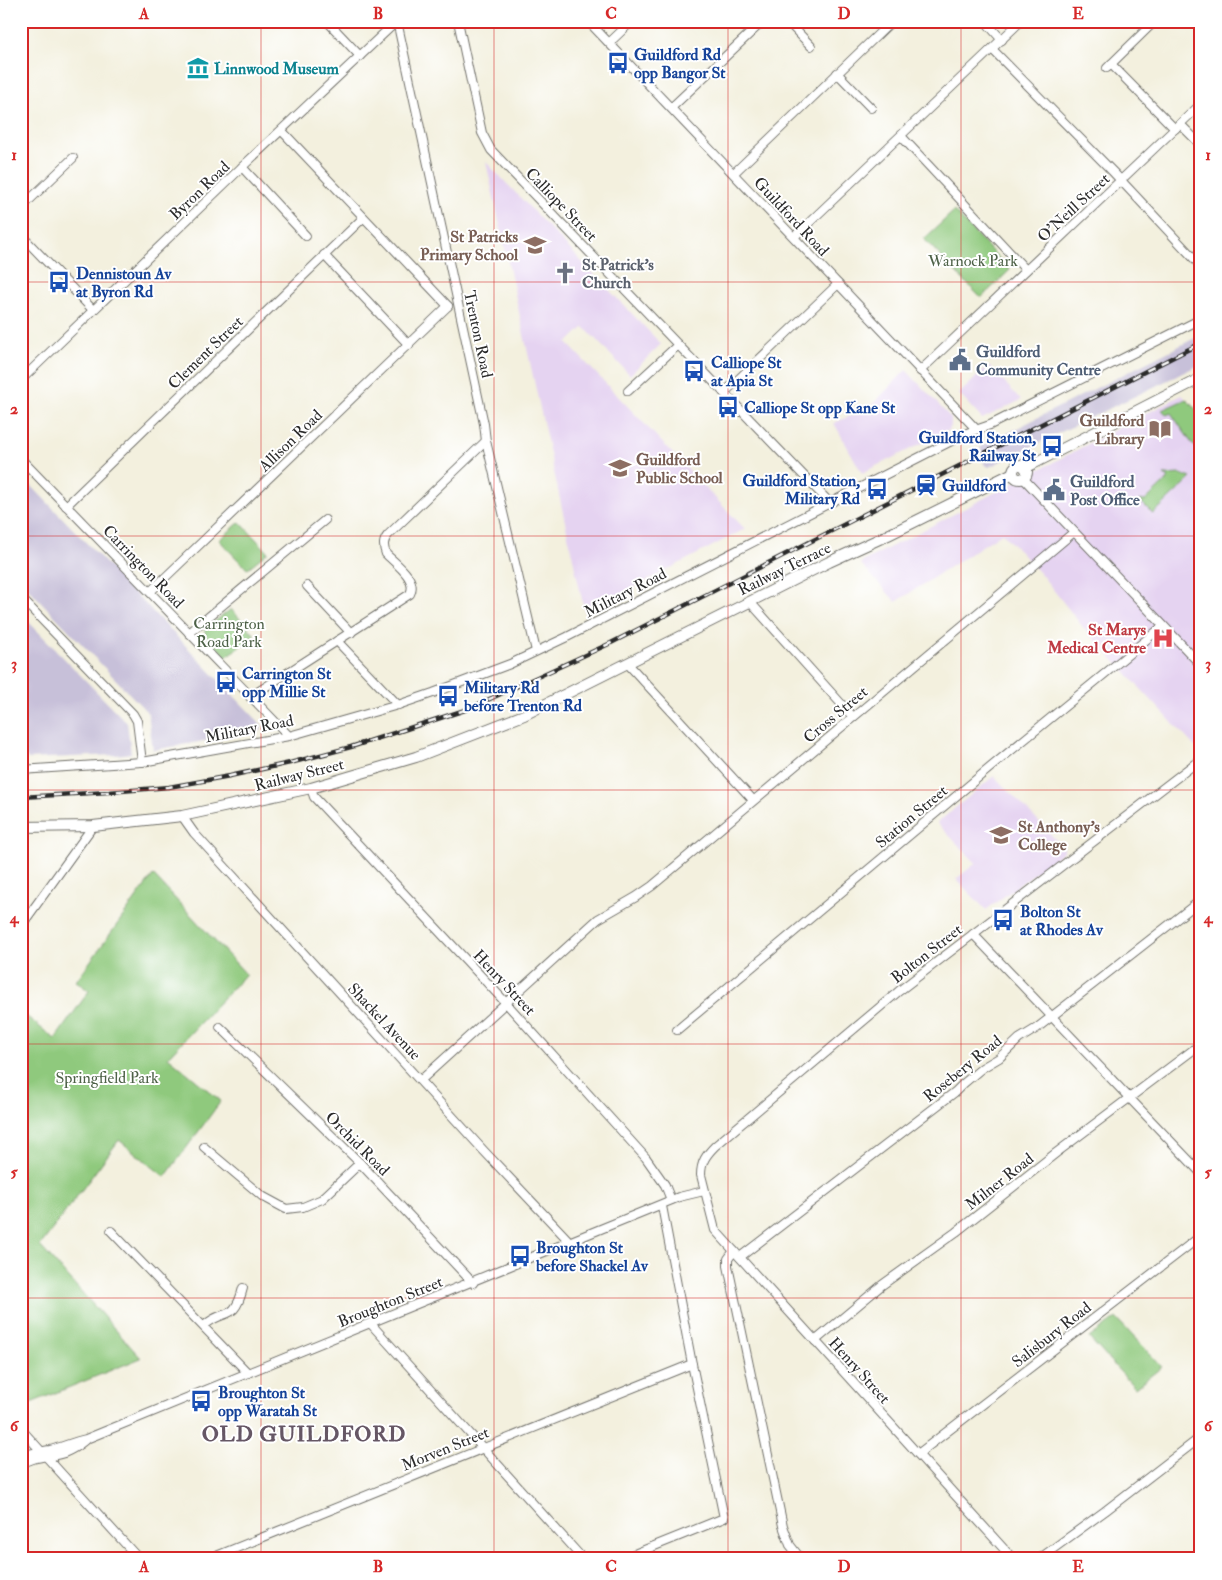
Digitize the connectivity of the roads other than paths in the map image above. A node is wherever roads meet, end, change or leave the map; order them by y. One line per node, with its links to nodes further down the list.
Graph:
1 (327, 21): 16 (street)
2 (397, 21): 16 (street, Byron Road); 38 (street, Trenton Road)
3 (458, 21): 43 (street, Calliope Street)
4 (588, 21): 13 (street, Guildford Road)
5 (632, 21): 13 (street)
6 (763, 21): 19 (street)
7 (787, 21): 14 (street)
8 (892, 21): 17 (street)
9 (985, 21): 12 (street)
10 (1021, 21): 12 (street)
11 (1155, 21): 21 (street)
12 (1002, 40): 15 (street)
13 (609, 43): 19 (street, Guildford Road)
14 (811, 46)
15 (992, 49): 23 (street); 28 (street)
16 (360, 56): 22 (street, Byron Road)
17 (837, 72): 20 (street); 27 (street)
18 (1201, 104): 21 (street, O'Neill Street)
19 (671, 108): 27 (street, Guildford Road)
20 (870, 108)
21 (1177, 127): 24 (street); 28 (street, O'Neill Street)
22 (282, 131): 26 (street, Byron Road); 30 (street)
23 (901, 136): 33 (street); 36 (street)
24 (1201, 145)
25 (74, 158): 29 (street)
26 (242, 167): 32 (street); 40 (street, Byron Road)
27 (734, 173): 33 (street, Guildford Road)
28 (1121, 180): 35 (street); 36 (street, O'Neill Street)
29 (21, 208)
30 (363, 218): 34 (street, Clement Street); 39 (street)
31 (21, 235): 40 (street)
32 (306, 236)
33 (794, 237): 37 (street, Guildford Road)
34 (324, 255): 42 (street); 54 (street, Clement Street)
35 (1201, 266)
36 (1026, 270): 44 (street, O'Neill Street)
37 (838, 284): 44 (street, Guildford Road); 48 (street)
38 (459, 305): 39 (street); 50 (street, Trenton Road)
39 (448, 306): 42 (street, Allison Road)
40 (93, 310): 46 (street, Byron Road)
41 (1201, 319): 49 (street, Military Road)
42 (409, 345): 58 (street, Allison Road)
43 (678, 345): 47 (street); 48 (street, Calliope Street)
44 (920, 371): 49 (street, Guildford Road)
45 (1201, 378): 52 (main road)
46 (21, 380)
47 (628, 391)
48 (724, 393): 53 (street, Calliope Street)
49 (976, 429): 53 (street, Military Road)
50 (486, 441): 63 (street); 65 (street, Trenton Road)
51 (21, 459): 54 (street, Carrington Road)
52 (1024, 473): 56 (street); 60 (main road, Railway Terrace)
53 (830, 503): 65 (street, Military Road)
54 (66, 506): 58 (street, Carrington Road)
55 (325, 520): 62 (street)
56 (1074, 532): 61 (street); 71 (street, Cross Street)
57 (307, 586): 63 (street)
58 (150, 592): 62 (street, Carrington Road)
59 (21, 598): 74 (street)
60 (750, 602): 66 (main road, Railway Terrace); 71 (street)
61 (1163, 626): 67 (street); 87 (street, Station Street)
62 (189, 633): 69 (street, Carrington Road)
63 (351, 633): 64 (street)
64 (338, 641): 69 (street); 70 (street)
65 (536, 651): 70 (street, Military Road)
66 (628, 664): 68 (main road, Railway Terrace); 77 (street)
67 (1201, 665)
68 (570, 692): 76 (main road, Railway Street)
69 (250, 697): 72 (street, Carrington Road)
70 (398, 705): 72 (street, Military Road)
71 (853, 717): 77 (street, Cross Street)
72 (288, 736): 74 (street, Military Road)
73 (1201, 759): 83 (street, Bolton Street)
74 (142, 762): 75 (street, Military Road)
75 (21, 770)
76 (311, 788): 78 (main road, Railway Street); 84 (street, Henry Street)
77 (753, 800): 84 (street, Cross Street)
78 (182, 816): 79 (main road, Railway Street); 89 (street, Shackel Avenue)
79 (93, 826): 80 (main road, Railway Street); 82 (street)
80 (21, 827)
81 (1201, 900): 85 (street, Rosebery Road)
82 (21, 926)
83 (972, 934): 85 (street); 94 (street, Bolton Street)
84 (506, 1003): 89 (street, Cross Street); 95 (street, Henry Street)
85 (1052, 1016): 90 (street); 100 (street, Rosebery Road)
86 (220, 1027): 92 (street, Orchid Road)
87 (677, 1030)
88 (1201, 1044): 90 (street, Milner Road)
89 (421, 1080): 99 (street, Shackel Avenue)
90 (1130, 1098): 93 (street); 105 (street, Milner Road)
91 (204, 1147): 92 (street)
92 (360, 1163): 101 (street, Orchid Road)
93 (1201, 1172)
94 (704, 1191): 95 (street, Broughton Street); 100 (street, Henry Street)
95 (671, 1200): 96 (street, Broughton Street)
96 (662, 1206): 99 (street, Broughton Street); 106 (street)
97 (111, 1231): 104 (street)
98 (1201, 1236): 112 (street, Salisbury Road)
99 (570, 1242): 101 (street, Broughton Street)
100 (737, 1254): 105 (street, Henry Street); 119 (street)
101 (473, 1283): 103 (street, Broughton Street)
102 (243, 1288): 104 (street)
103 (371, 1324): 107 (street, Broughton Street); 110 (street)
104 (204, 1326): 107 (street)
105 (815, 1341): 112 (street, Henry Street)
106 (692, 1364): 110 (street, Morven Street); 118 (street)
107 (248, 1373): 111 (street, Broughton Street)
108 (21, 1429): 111 (street)
109 (1201, 1437): 121 (street)
110 (483, 1448): 116 (street, Morven Street); 117 (street)
111 (44, 1454): 113 (street, Broughton Street); 114 (street, Broughton Street); 115 (street)
112 (918, 1454): 120 (street, Henry Street)
113 (21, 1457)
114 (21, 1465)
115 (139, 1559)
116 (209, 1559)
117 (583, 1559)
118 (622, 1559)
119 (801, 1559)
120 (1013, 1559)
121 (1039, 1559)

